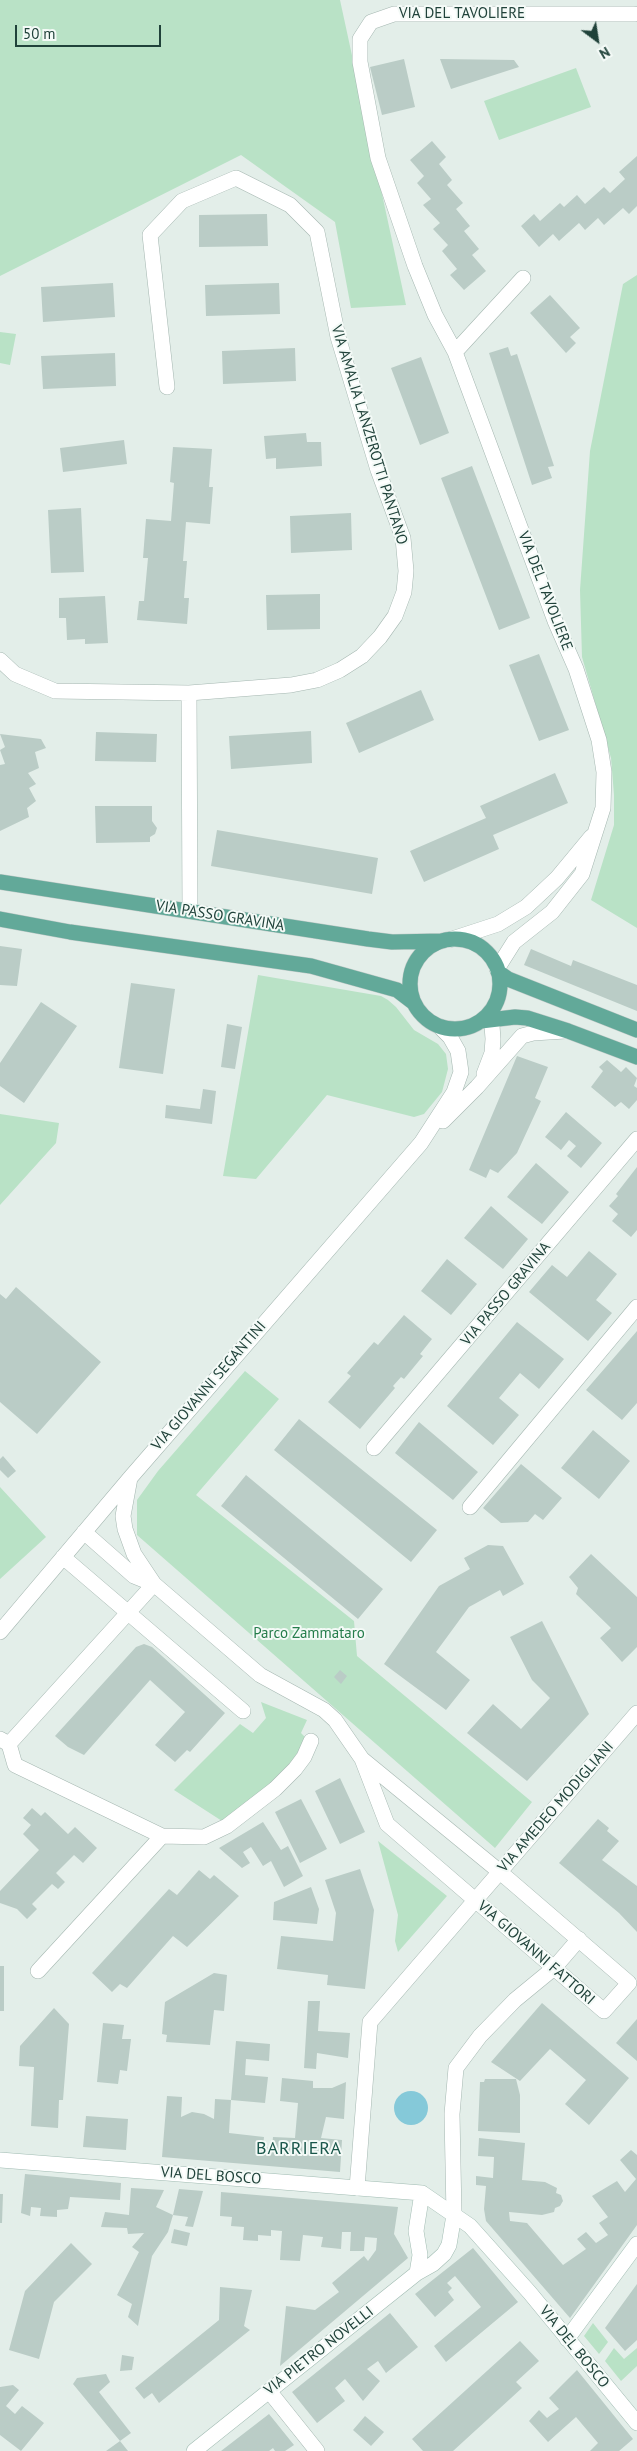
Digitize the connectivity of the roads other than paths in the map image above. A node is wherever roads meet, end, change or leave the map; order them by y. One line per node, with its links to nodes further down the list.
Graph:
1 (634, 14): 3 (street, VIA DEL TAVOLIERE)
2 (523, 278): 3 (street)
3 (455, 352): 7 (street, VIA DEL TAVOLIERE)
4 (167, 387): 6 (street, VIA AMALIA LANZEROTTI PANTANO)
5 (0, 660): 6 (street, VIA AMALIA LANZEROTTI PANTANO)
6 (189, 693): 9 (street)
7 (594, 834): 11 (street); 12 (street)
8 (0, 882): 9 (main road, VIA PASSO GRAVINA)
9 (190, 911): 11 (main road, VIA PASSO GRAVINA)
10 (0, 919): 13 (main road)
11 (445, 940): 12 (main road); 13 (main road)
12 (498, 970): 14 (main road); 16 (main road)
13 (414, 1003): 15 (main road)
14 (488, 1017): 15 (main road); 17 (main road); 19 (street)
15 (440, 1027): 21 (street, VIA GIOVANNI SEGANTINI)
16 (637, 1030)
17 (568, 1031): 18 (main road); 19 (street, VIA GIOVANNI SEGANTINI)
18 (637, 1057)
19 (477, 1087): 21 (street, VIA GIOVANNI SEGANTINI)
20 (637, 1140): 23 (street, VIA PASSO GRAVINA)
21 (421, 1143): 24 (street, VIA GIOVANNI SEGANTINI)
22 (637, 1307): 25 (street)
23 (374, 1448)
24 (130, 1478): 26 (street, VIA GIOVANNI SEGANTINI); 28 (street, VIA GIOVANNI FATTORI)
25 (470, 1507)
26 (84, 1532): 27 (street, VIA GIOVANNI SEGANTINI); 28 (street)
27 (63, 1556): 29 (street); 30 (street, VIA GIOVANNI SEGANTINI)
28 (154, 1584): 29 (street); 35 (street, VIA GIOVANNI FATTORI)
29 (128, 1614): 31 (street); 34 (street)
30 (0, 1632)
31 (243, 1711)
32 (637, 1713): 37 (street, VIA AMEDEO MODIGLIANI)
33 (311, 1741): 36 (street)
34 (5, 1742): 36 (street)
35 (362, 1759): 37 (street, VIA GIOVANNI FATTORI); 38 (street, VIA GIOVANNI FATTORI)
36 (162, 1836): 41 (street)
37 (500, 1872): 38 (street, VIA AMEDEO MODIGLIANI); 39 (street, VIA GIOVANNI FATTORI)
38 (475, 1900): 40 (street, VIA GIOVANNI FATTORI); 43 (street, VIA AMEDEO MODIGLIANI)
39 (579, 1939): 40 (street); 40 (street, VIA GIOVANNI FATTORI)
40 (554, 1968): 45 (street)
41 (38, 1972)
42 (0, 2160): 43 (street, VIA DEL BOSCO)
43 (357, 2188): 44 (street, VIA DEL BOSCO)
44 (422, 2193): 45 (street, VIA DEL BOSCO); 49 (street)
45 (454, 2214): 46 (street, VIA DEL BOSCO); 48 (street)
46 (473, 2229): 48 (street, VIA PIETRO NOVELLI); 50 (street, VIA DEL BOSCO)
47 (637, 2244): 50 (street)
48 (444, 2254): 49 (street, VIA PIETRO NOVELLI)
49 (417, 2273): 51 (street, VIA PIETRO NOVELLI)
50 (567, 2339): 52 (street, VIA DEL BOSCO)
51 (269, 2391): 53 (street, VIA PIETRO NOVELLI); 54 (street)
52 (637, 2423)
53 (194, 2451)
54 (317, 2451)

